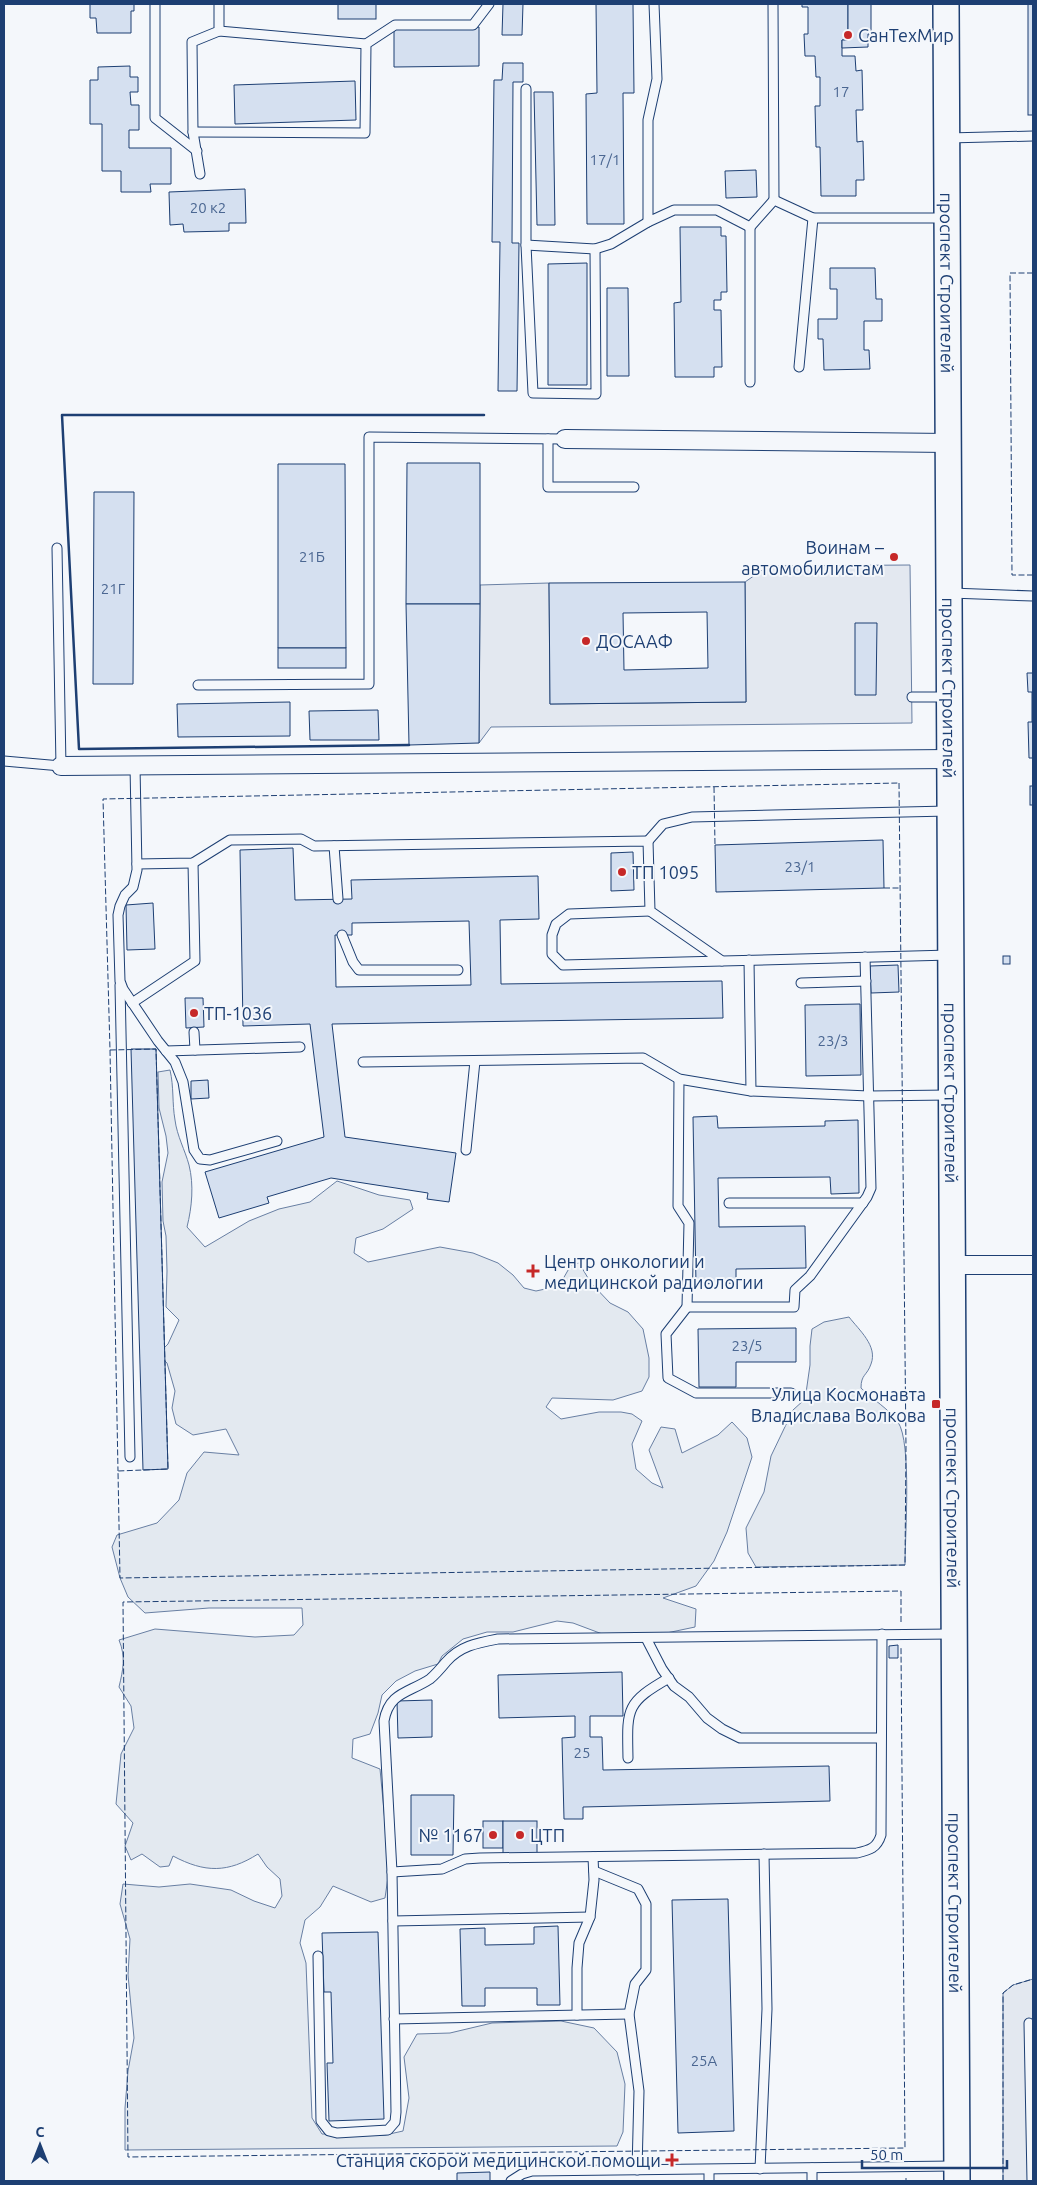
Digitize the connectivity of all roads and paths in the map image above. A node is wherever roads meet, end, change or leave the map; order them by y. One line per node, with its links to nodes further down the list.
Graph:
1 (155, 4): 13 (lane)
2 (219, 4): 7 (lane)
3 (490, 4): 8 (lane)
4 (654, 4): 18 (lane)
5 (773, 4): 15 (lane)
6 (946, 4): 12 (main road, проспект Строителей)
7 (219, 31): 8 (lane); 10 (lane)
8 (366, 44): 10 (lane)
9 (526, 89): 20 (lane)
10 (194, 132): 13 (lane)
11 (1033, 136): 12 (lane)
12 (948, 138): 17 (main road, проспект Строителей)
13 (197, 151): 14 (lane)
14 (200, 174)
15 (774, 200): 16 (lane); 19 (lane)
16 (813, 218): 17 (lane); 22 (lane)
17 (947, 218): 25 (main road, проспект Строителей)
18 (648, 222): 19 (lane); 21 (lane)
19 (750, 227): 23 (lane)
20 (526, 245): 21 (lane); 21 (lane)
21 (595, 249)
22 (799, 368)
23 (750, 382)
24 (557, 439): 25 (street); 26 (lane); 30 (lane)
25 (949, 443): 28 (main road, проспект Строителей)
26 (634, 488)
27 (57, 548): 35 (lane)
28 (951, 593): 29 (lane); 31 (main road, проспект Строителей)
29 (1033, 596)
30 (198, 685)
31 (950, 696): 32 (lane); 33 (main road, проспект Строителей)
32 (912, 698)
33 (950, 759): 36 (street); 37 (main road, проспект Строителей)
34 (4, 761): 35 (lane)
35 (61, 766): 36 (street)
36 (135, 766): 41 (lane)
37 (950, 811): 38 (lane); 45 (main road, проспект Строителей)
38 (648, 841): 39 (lane); 43 (lane)
39 (334, 846): 40 (lane); 42 (lane)
40 (193, 863): 41 (lane); 53 (lane)
41 (136, 864): 50 (lane)
42 (338, 899)
43 (650, 911): 48 (lane); 48 (lane)
44 (342, 935): 49 (lane)
45 (950, 955): 46 (lane); 62 (main road, проспект Строителей)
46 (865, 957): 47 (lane); 51 (lane)
47 (749, 960): 48 (lane); 61 (lane)
48 (722, 961)
49 (458, 970)
50 (120, 981): 53 (lane); 72 (lane)
51 (866, 981): 52 (lane); 63 (lane)
52 (801, 983)
53 (132, 1003): 57 (lane)
54 (194, 1032): 56 (lane)
55 (300, 1048): 56 (lane)
56 (195, 1050): 57 (lane)
57 (166, 1051): 64 (lane)
58 (475, 1061): 59 (lane); 60 (lane); 65 (lane)
59 (363, 1062)
60 (680, 1079): 61 (lane); 70 (lane)
61 (751, 1091): 63 (lane)
62 (952, 1095): 63 (lane); 68 (main road, проспект Строителей)
63 (869, 1096): 67 (lane)
64 (277, 1141)
65 (466, 1150)
66 (729, 1203): 67 (lane)
67 (863, 1203): 70 (lane)
68 (954, 1265): 69 (street); 74 (main road, проспект Строителей)
69 (1033, 1265)
70 (687, 1306): 71 (lane)
71 (791, 1393)
72 (130, 1457)
73 (882, 1634): 74 (lane); 75 (lane); 77 (lane)
74 (955, 1634): 95 (main road, проспект Строителей)
75 (646, 1638): 76 (lane); 82 (lane)
76 (669, 1678): 77 (lane); 78 (lane)
77 (881, 1738): 79 (lane)
78 (628, 1758)
79 (764, 1854): 80 (lane); 91 (lane)
80 (594, 1856): 81 (lane); 82 (lane)
81 (594, 1871): 83 (lane); 86 (lane)
82 (392, 1872): 84 (lane)
83 (590, 1917): 84 (lane); 87 (lane)
84 (393, 1921): 88 (lane)
85 (318, 1956): 88 (lane)
86 (629, 2014): 87 (lane); 93 (lane)
87 (578, 2015): 88 (lane)
88 (394, 2018)
89 (1029, 2023): 92 (lane)
90 (812, 2168): 91 (lane); 95 (lane); 98 (lane)
91 (760, 2169): 94 (lane)
92 (1032, 2169): 99 (lane)
93 (637, 2170): 94 (lane); 96 (lane)
94 (709, 2170): 97 (lane)
95 (957, 2174)
96 (511, 2181)
97 (709, 2181)
98 (812, 2181)
99 (1032, 2181)

